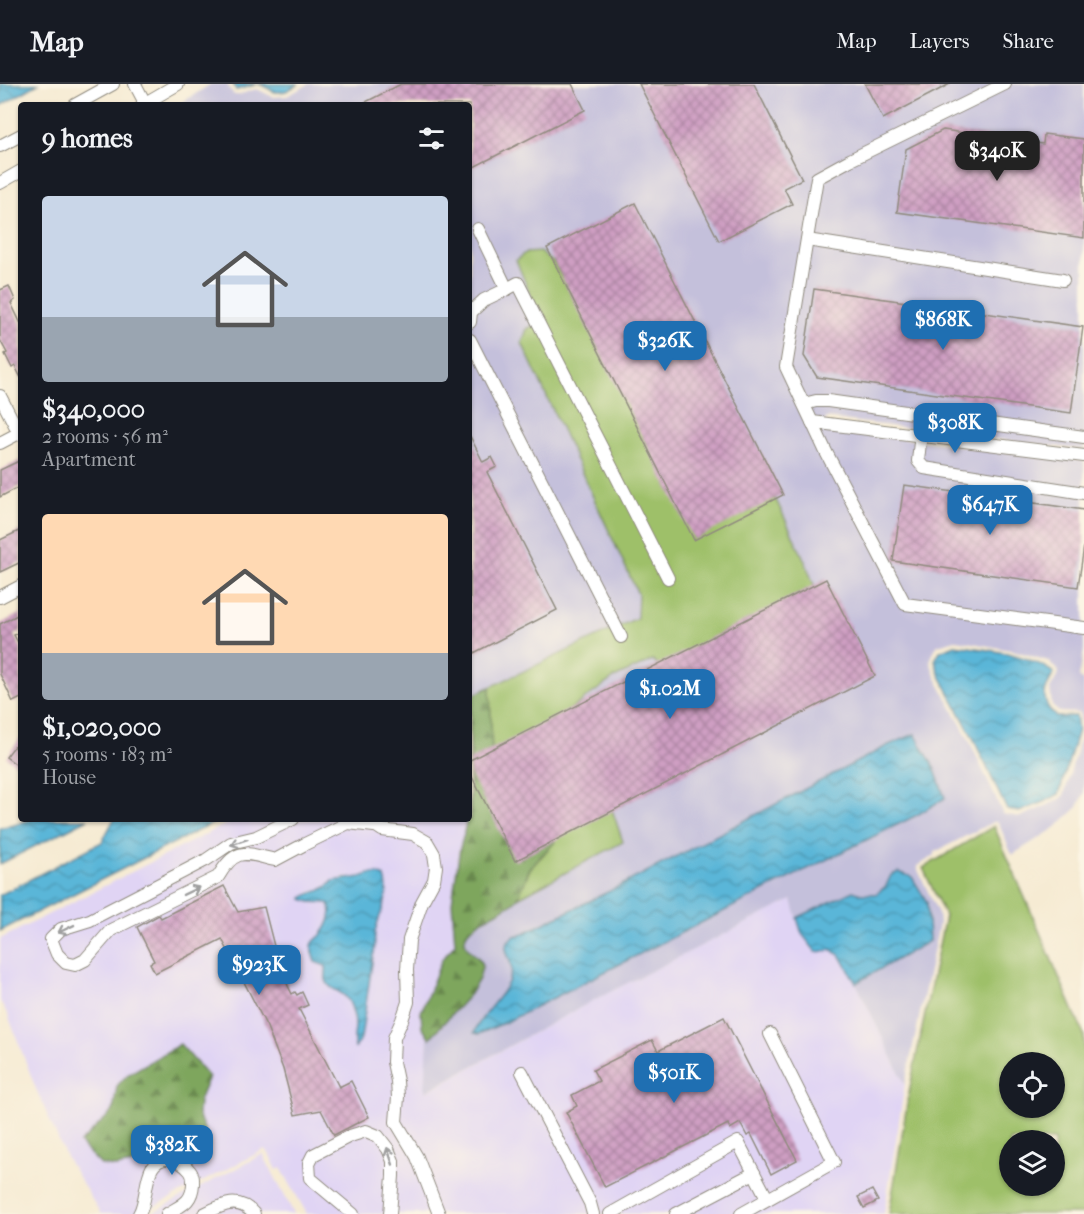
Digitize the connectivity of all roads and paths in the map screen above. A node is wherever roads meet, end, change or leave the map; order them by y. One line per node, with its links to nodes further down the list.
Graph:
1 (113, 84): 5 (street)
2 (135, 84): 6 (street)
3 (178, 84): 7 (street)
4 (1005, 84): 13 (street)
5 (80, 102)
6 (142, 102)
7 (146, 102)
8 (18, 137): 9 (street)
9 (0, 146)
10 (18, 173): 11 (street)
11 (0, 183)
12 (478, 230): 15 (street)
13 (807, 240): 14 (street); 19 (street)
14 (1063, 280)
15 (507, 289): 16 (street); 29 (street)
16 (472, 311)
17 (472, 344): 33 (street)
18 (0, 396): 22 (street)
19 (804, 404): 20 (street); 21 (street)
20 (923, 414): 24 (street); 25 (street)
21 (812, 422): 24 (street); 32 (street)
22 (18, 429)
23 (18, 434): 26 (street)
24 (920, 435): 27 (street); 28 (street)
25 (1084, 437)
26 (0, 443)
27 (1084, 456)
28 (1084, 493)
29 (668, 578)
30 (18, 588): 31 (street)
31 (0, 597)
32 (1084, 628)
33 (621, 637)
34 (287, 822): 35 (street, one-way to 35)
35 (370, 822): 46 (street)
36 (770, 1034): 39 (street)
37 (522, 1072): 47 (street)
38 (754, 1173): 39 (street); 48 (street); 49 (street)
39 (767, 1198): 50 (street)
40 (139, 1214): 41 (street)
41 (167, 1214)
42 (204, 1214): 43 (street)
43 (254, 1214)
44 (353, 1214): 45 (street, one-way to 44)
45 (390, 1214)
46 (439, 1214)
47 (592, 1214)
48 (610, 1214)
49 (676, 1214)
50 (741, 1214)

